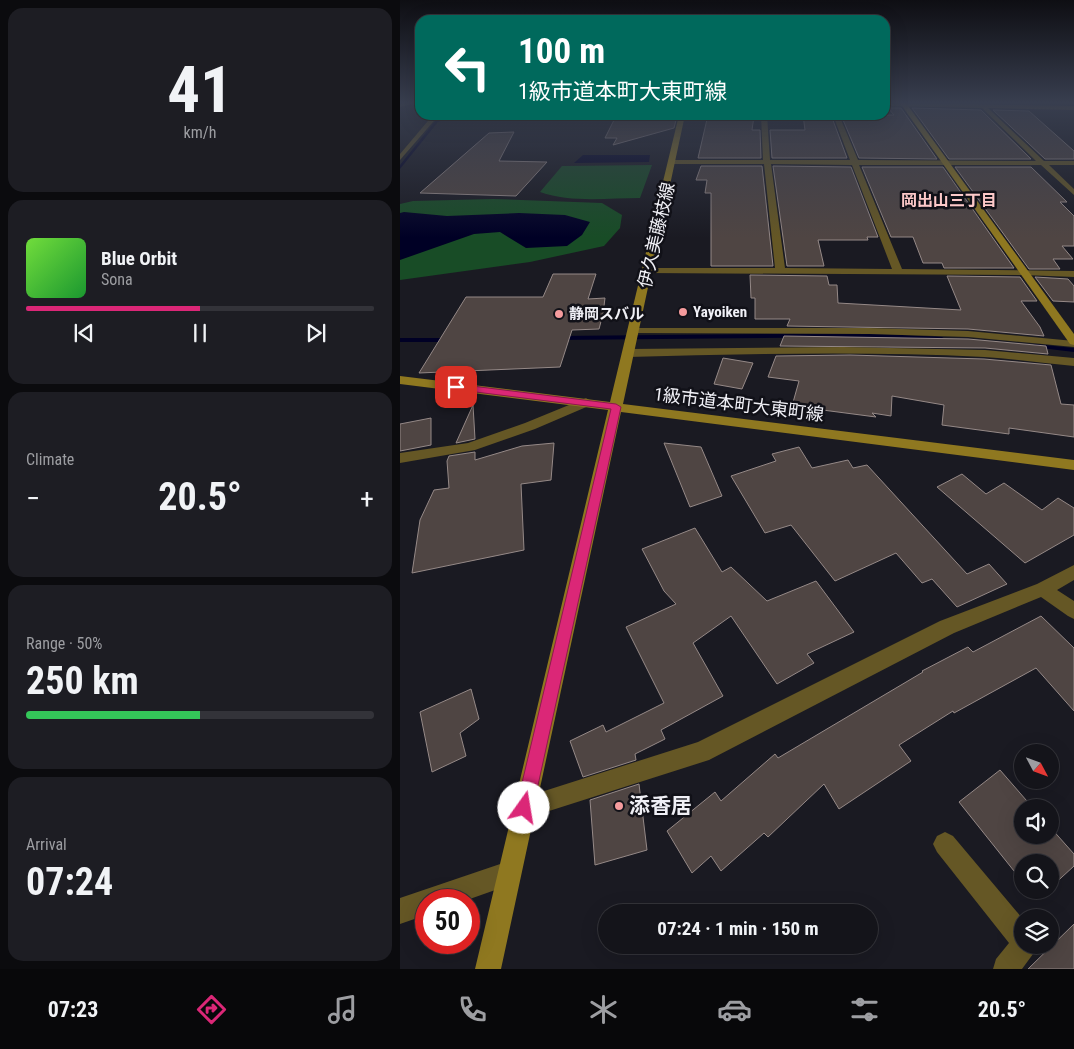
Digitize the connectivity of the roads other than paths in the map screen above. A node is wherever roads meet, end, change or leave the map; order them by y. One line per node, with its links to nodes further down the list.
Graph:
1 (408, 148): 7 (street)
2 (676, 148): 8 (street, 伊久美藤枝線)
3 (766, 148): 9 (street)
4 (849, 148): 10 (street)
5 (936, 148): 11 (street)
6 (1027, 148): 12 (street)
7 (400, 158)
8 (673, 162): 9 (street); 15 (street, 伊久美藤枝線)
9 (767, 162): 10 (street); 16 (street)
10 (854, 162): 11 (street); 17 (street)
11 (947, 163): 12 (street); 18 (street)
12 (1043, 163): 13 (street); 14 (street)
13 (1074, 163)
14 (1074, 192)
15 (648, 271): 16 (street); 20 (street, 伊久美藤枝線)
16 (780, 271): 17 (street)
17 (898, 271): 18 (street)
18 (1024, 272): 19 (street); 21 (street)
19 (1074, 274)
20 (631, 342): 21 (street); 22 (street); 25 (street, 伊久美藤枝線)
21 (1074, 343)
22 (1074, 362)
23 (400, 380): 24 (street, 1級市道本町大東町線)
24 (586, 402): 25 (street, 1級市道本町大東町線); 26 (street)
25 (616, 407): 27 (street, 1級市道本町大東町線); 31 (street, 伊久美藤枝線)
26 (400, 458)
27 (1074, 466)
28 (1074, 572): 29 (street)
29 (1043, 589): 30 (street); 31 (street)
30 (1074, 612)
31 (524, 808): 33 (street, 伊久美藤枝線)
32 (946, 844): 37 (street)
33 (510, 873): 34 (street); 39 (street, 伊久美藤枝線)
34 (464, 889)
35 (415, 906): 36 (street)
36 (400, 911)
37 (1014, 928)
38 (1017, 954): 40 (street)
39 (488, 969)
40 (1006, 969)

